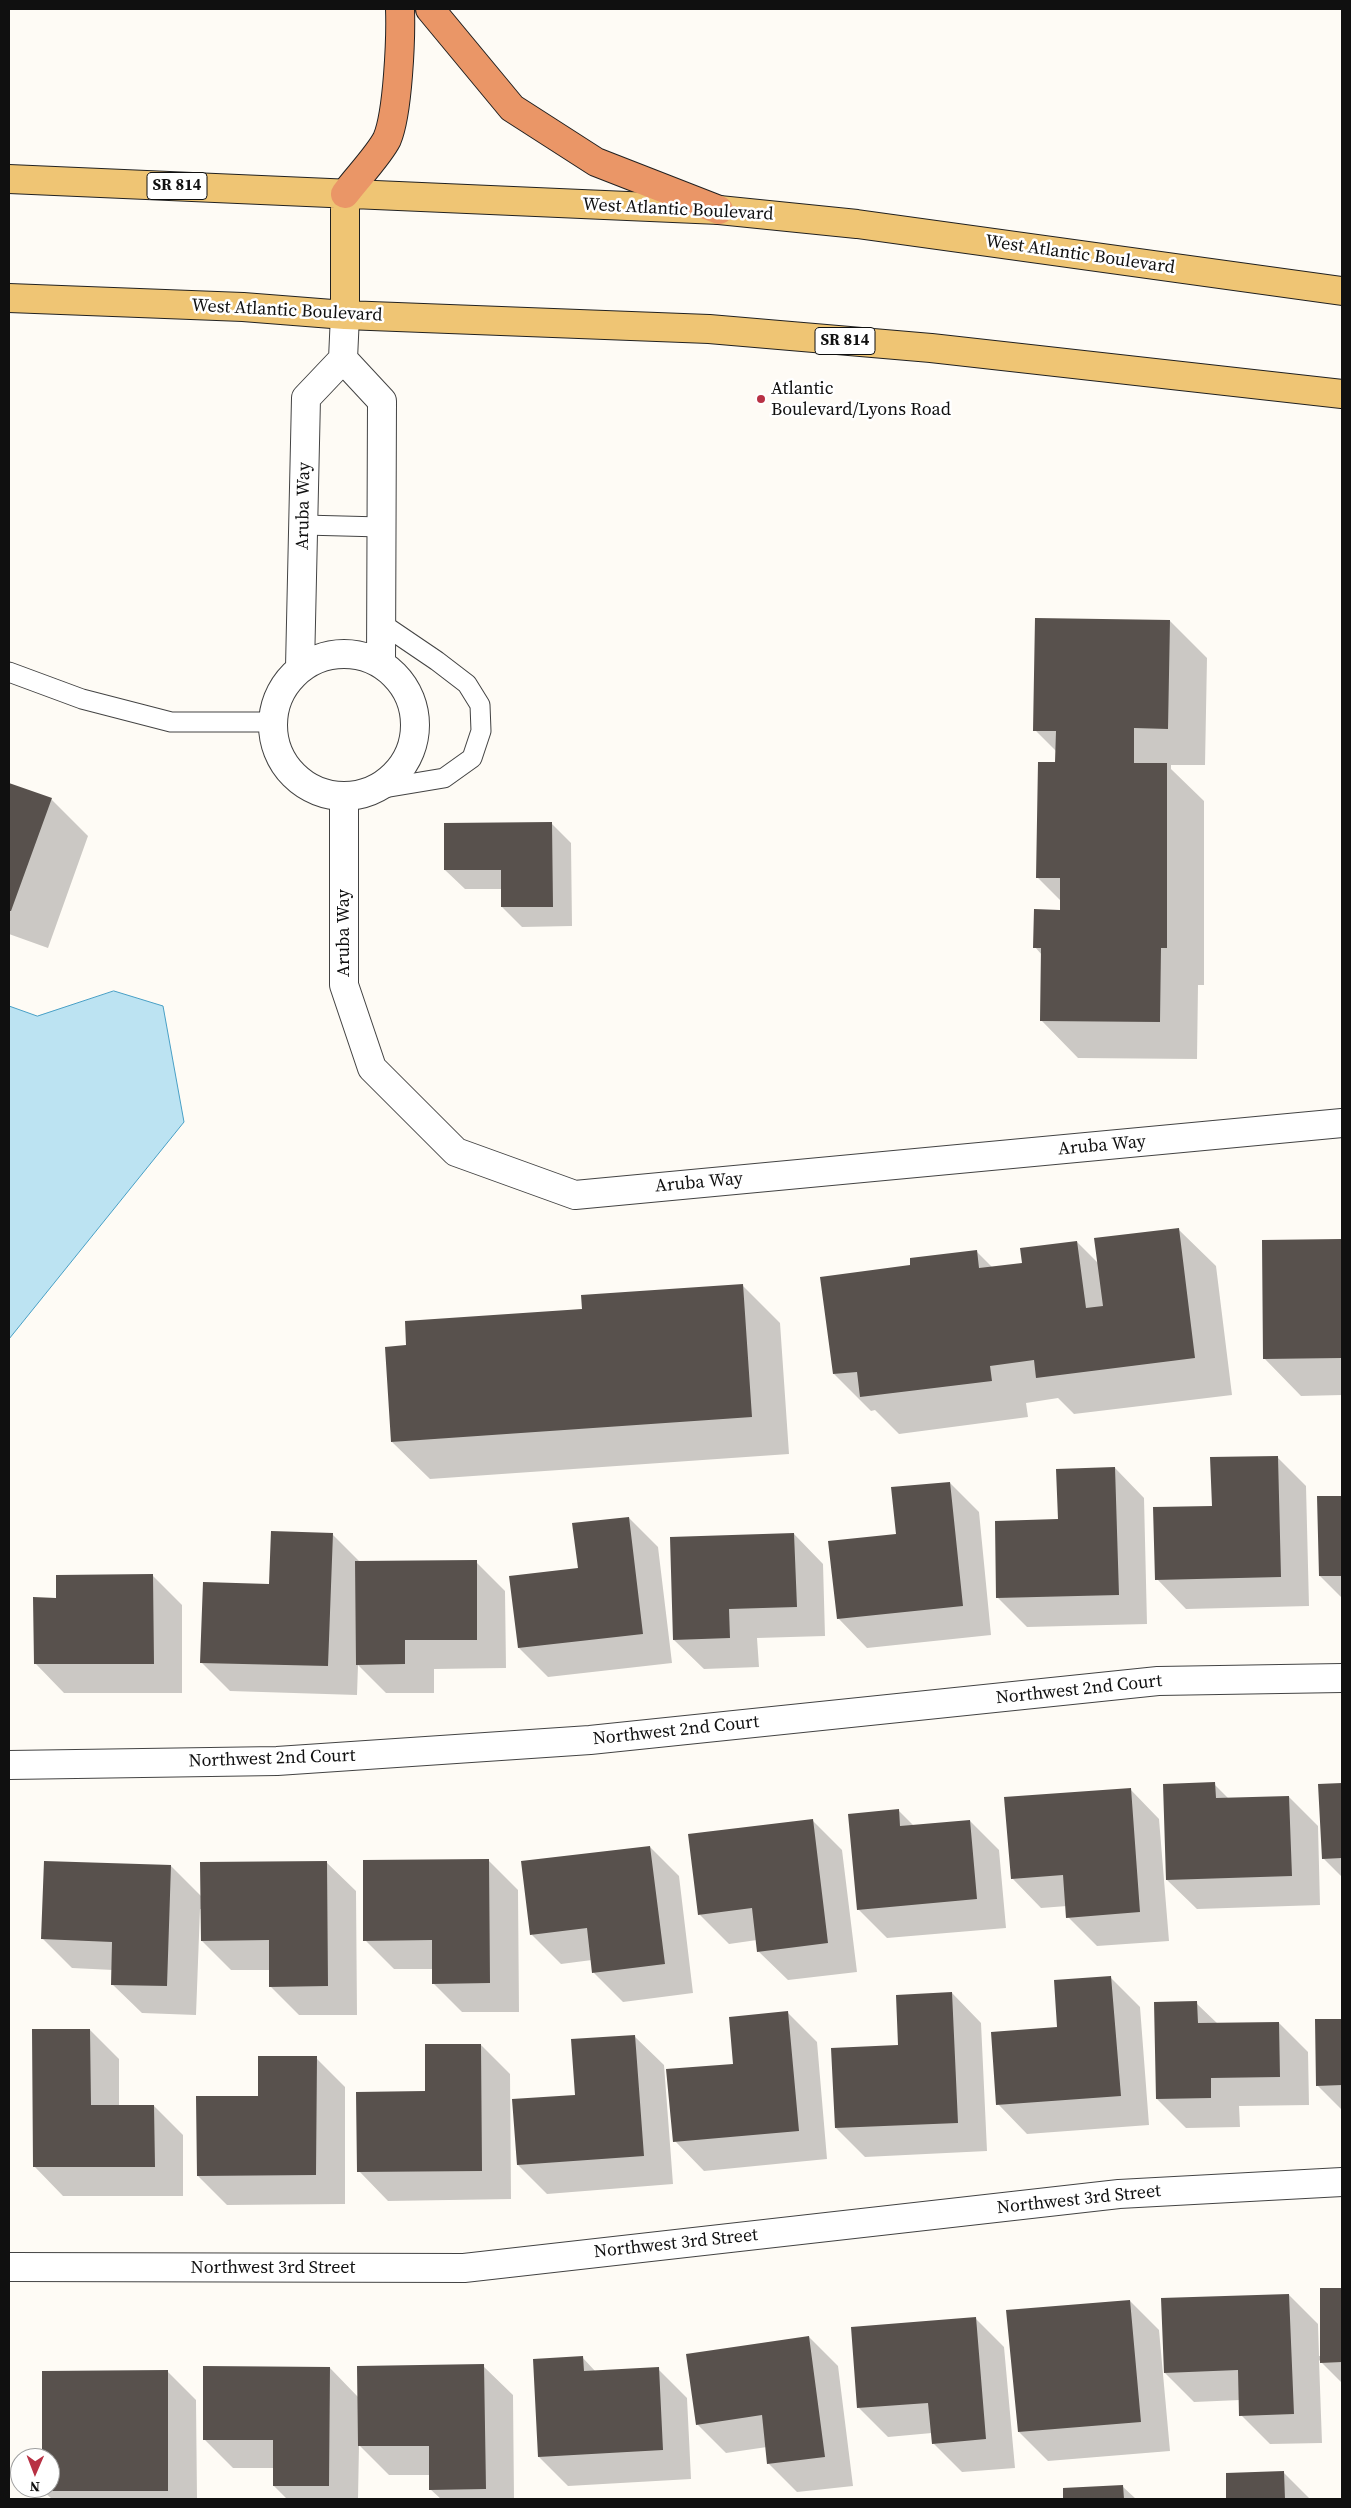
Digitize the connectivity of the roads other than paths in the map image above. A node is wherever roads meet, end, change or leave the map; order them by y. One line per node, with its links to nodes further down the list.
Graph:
1 (400, 9): 4 (highway)
2 (430, 9): 5 (highway)
3 (9, 179): 4 (main road, West Atlantic Boulevard / SR 814)
4 (345, 194): 5 (main road, West Atlantic Boulevard / SR 814); 8 (main road)
5 (719, 210): 6 (main road, West Atlantic Boulevard / SR 814)
6 (1342, 291)
7 (9, 298): 8 (main road, West Atlantic Boulevard / SR 814)
8 (345, 315): 9 (street); 10 (main road, West Atlantic Boulevard / SR 814)
9 (343, 359): 11 (street, Aruba Way); 12 (street)
10 (1342, 394)
11 (304, 525): 12 (lane); 15 (street, Aruba Way)
12 (381, 527): 13 (street)
13 (380, 624): 14 (street); 18 (lane)
14 (380, 663): 15 (street); 18 (street)
15 (300, 668): 17 (street)
16 (9, 672): 17 (lane)
17 (272, 722): 19 (street)
18 (378, 789): 19 (street)
19 (344, 797): 20 (street, Aruba Way)
20 (1342, 1123)
21 (1342, 1678): 22 (street, Northwest 2nd Court)
22 (9, 1765)
23 (1342, 2182): 24 (street, Northwest 3rd Street)
24 (9, 2267)

